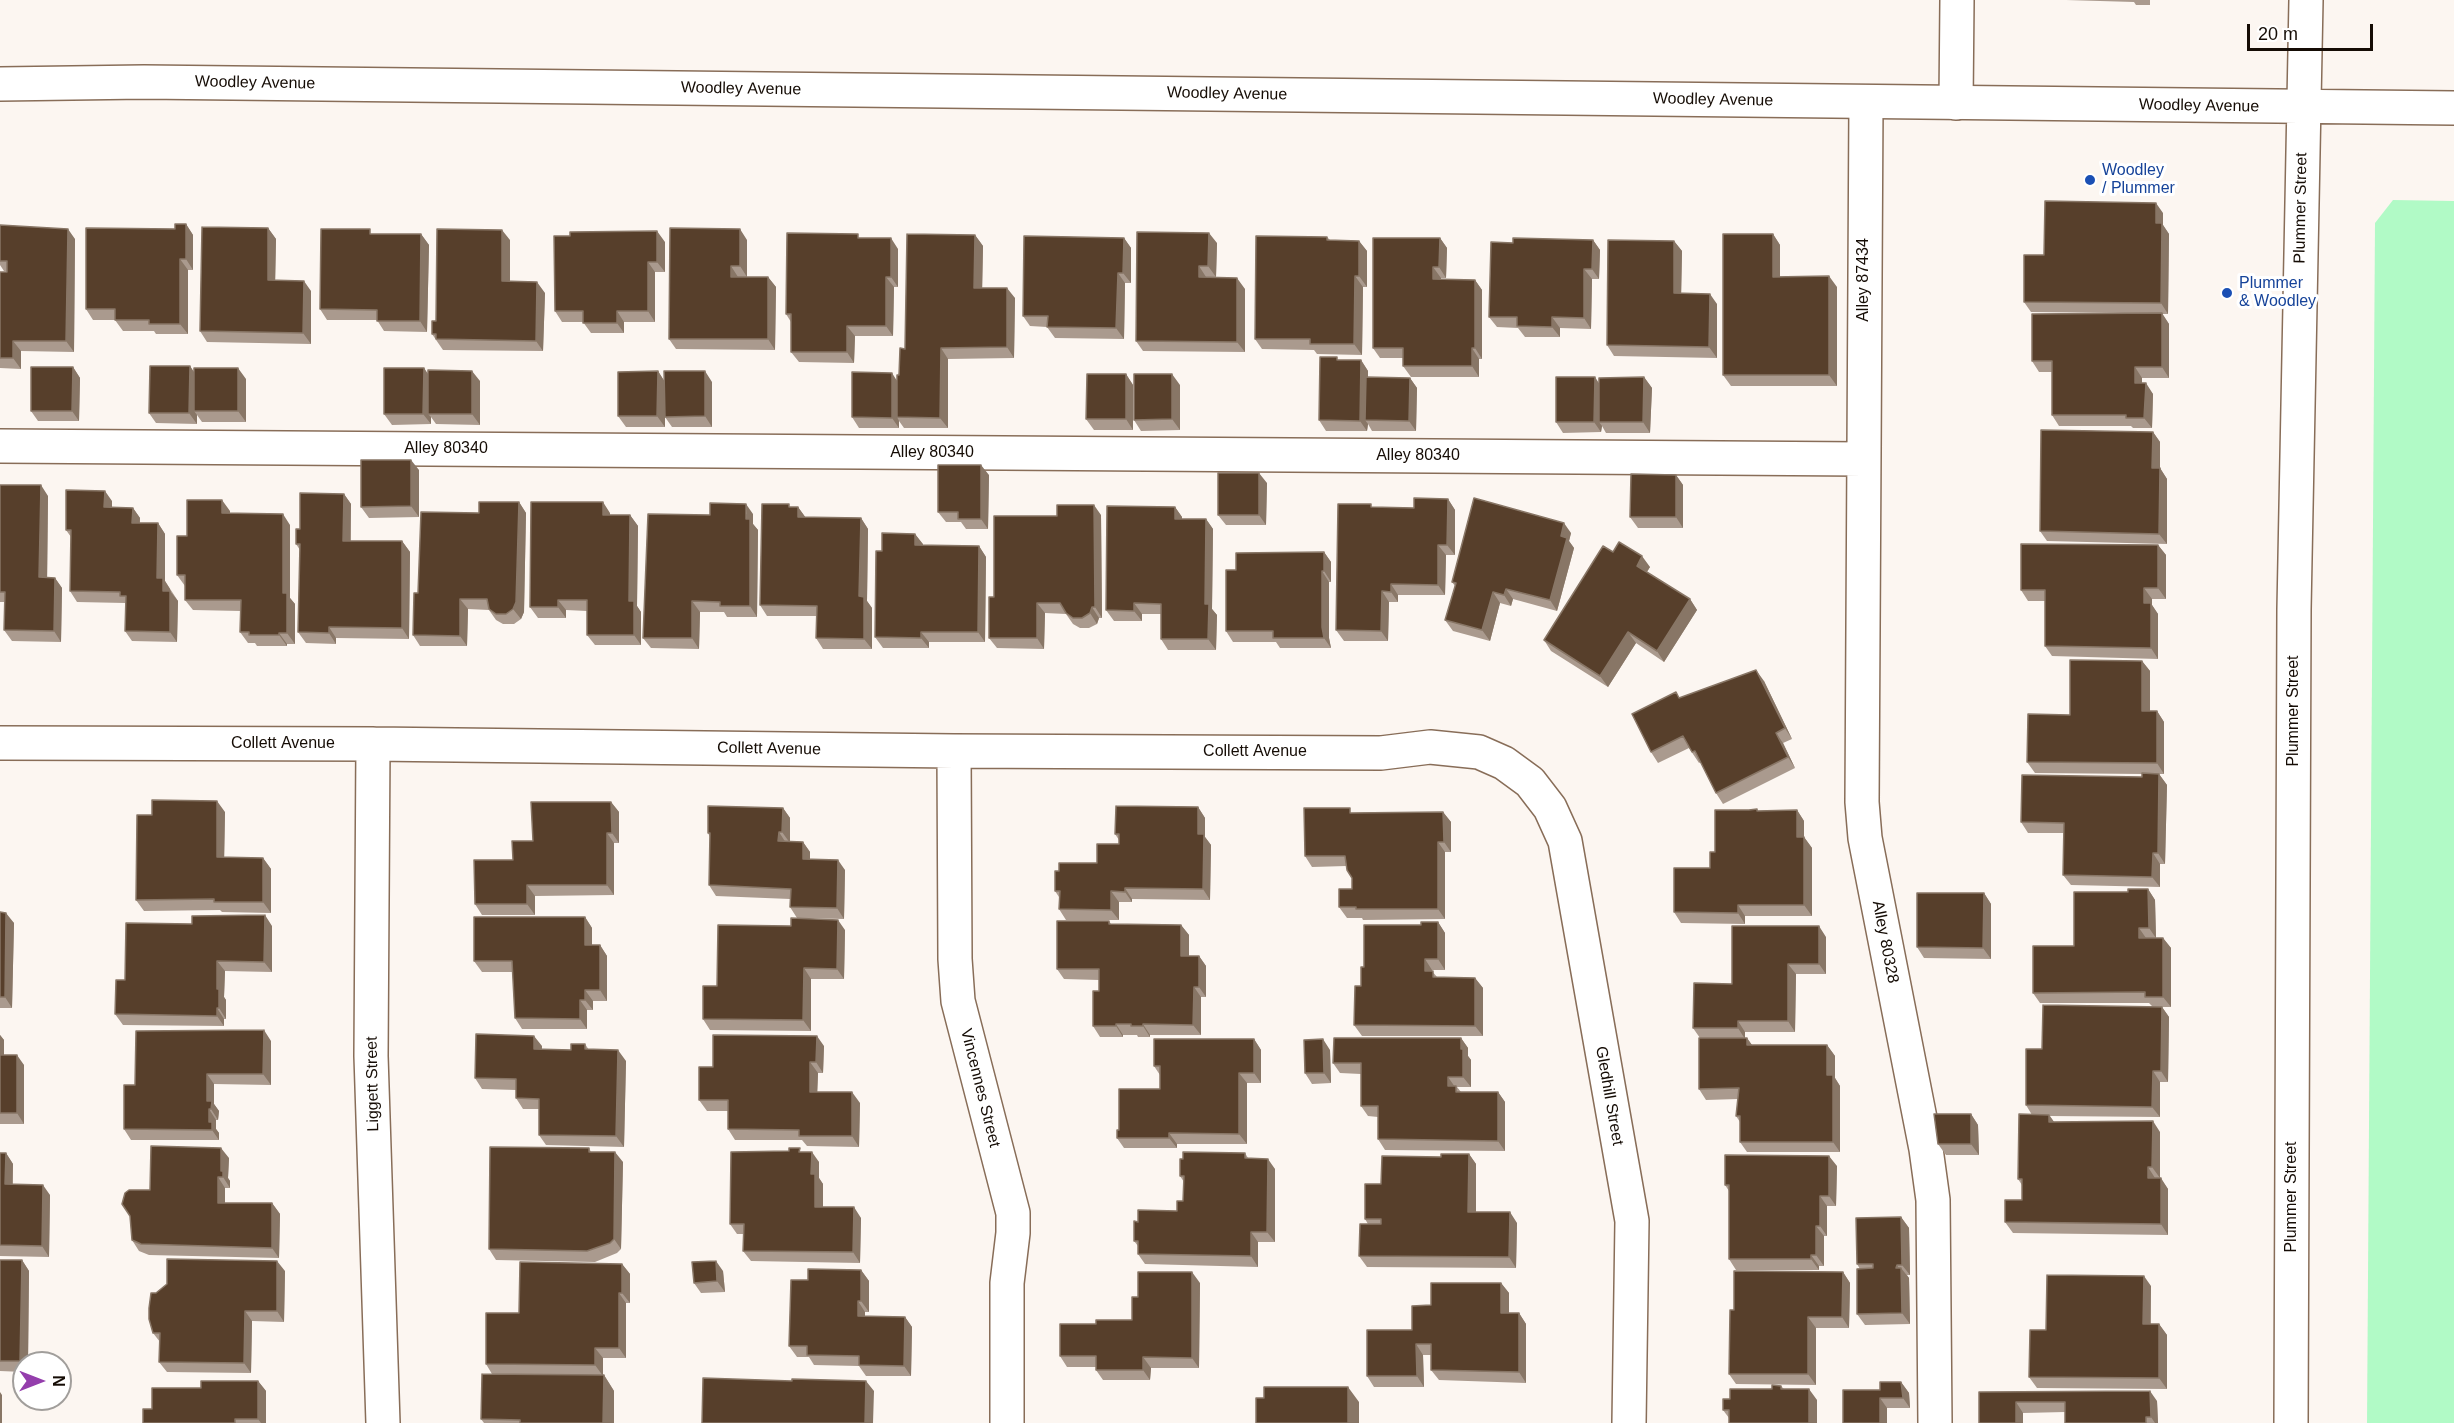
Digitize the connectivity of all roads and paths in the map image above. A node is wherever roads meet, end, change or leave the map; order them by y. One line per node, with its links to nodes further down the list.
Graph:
1 (1957, 0): 5 (main road)
2 (2306, 0): 6 (main road, Plummer Street)
3 (0, 84): 4 (main road, Woodley Avenue)
4 (1866, 102): 5 (main road, Woodley Avenue); 9 (main road, Alley 87434)
5 (1956, 104): 6 (main road, Woodley Avenue)
6 (2304, 108): 7 (main road, Woodley Avenue); 18 (main road, Plummer Street)
7 (2454, 108)
8 (0, 446): 9 (main road, Alley 80340)
9 (1863, 459): 17 (main road, Alley 80328)
10 (0, 743): 11 (main road, Collett Avenue)
11 (373, 744): 12 (main road, Collett Avenue); 14 (main road, Liggett Street)
12 (954, 752): 13 (main road, Collett Avenue); 15 (main road, Vincennes Street)
13 (1530, 782): 16 (main road, Gledhill Street)
14 (383, 1423)
15 (1006, 1423)
16 (1629, 1423)
17 (1935, 1423)
18 (2291, 1423)

